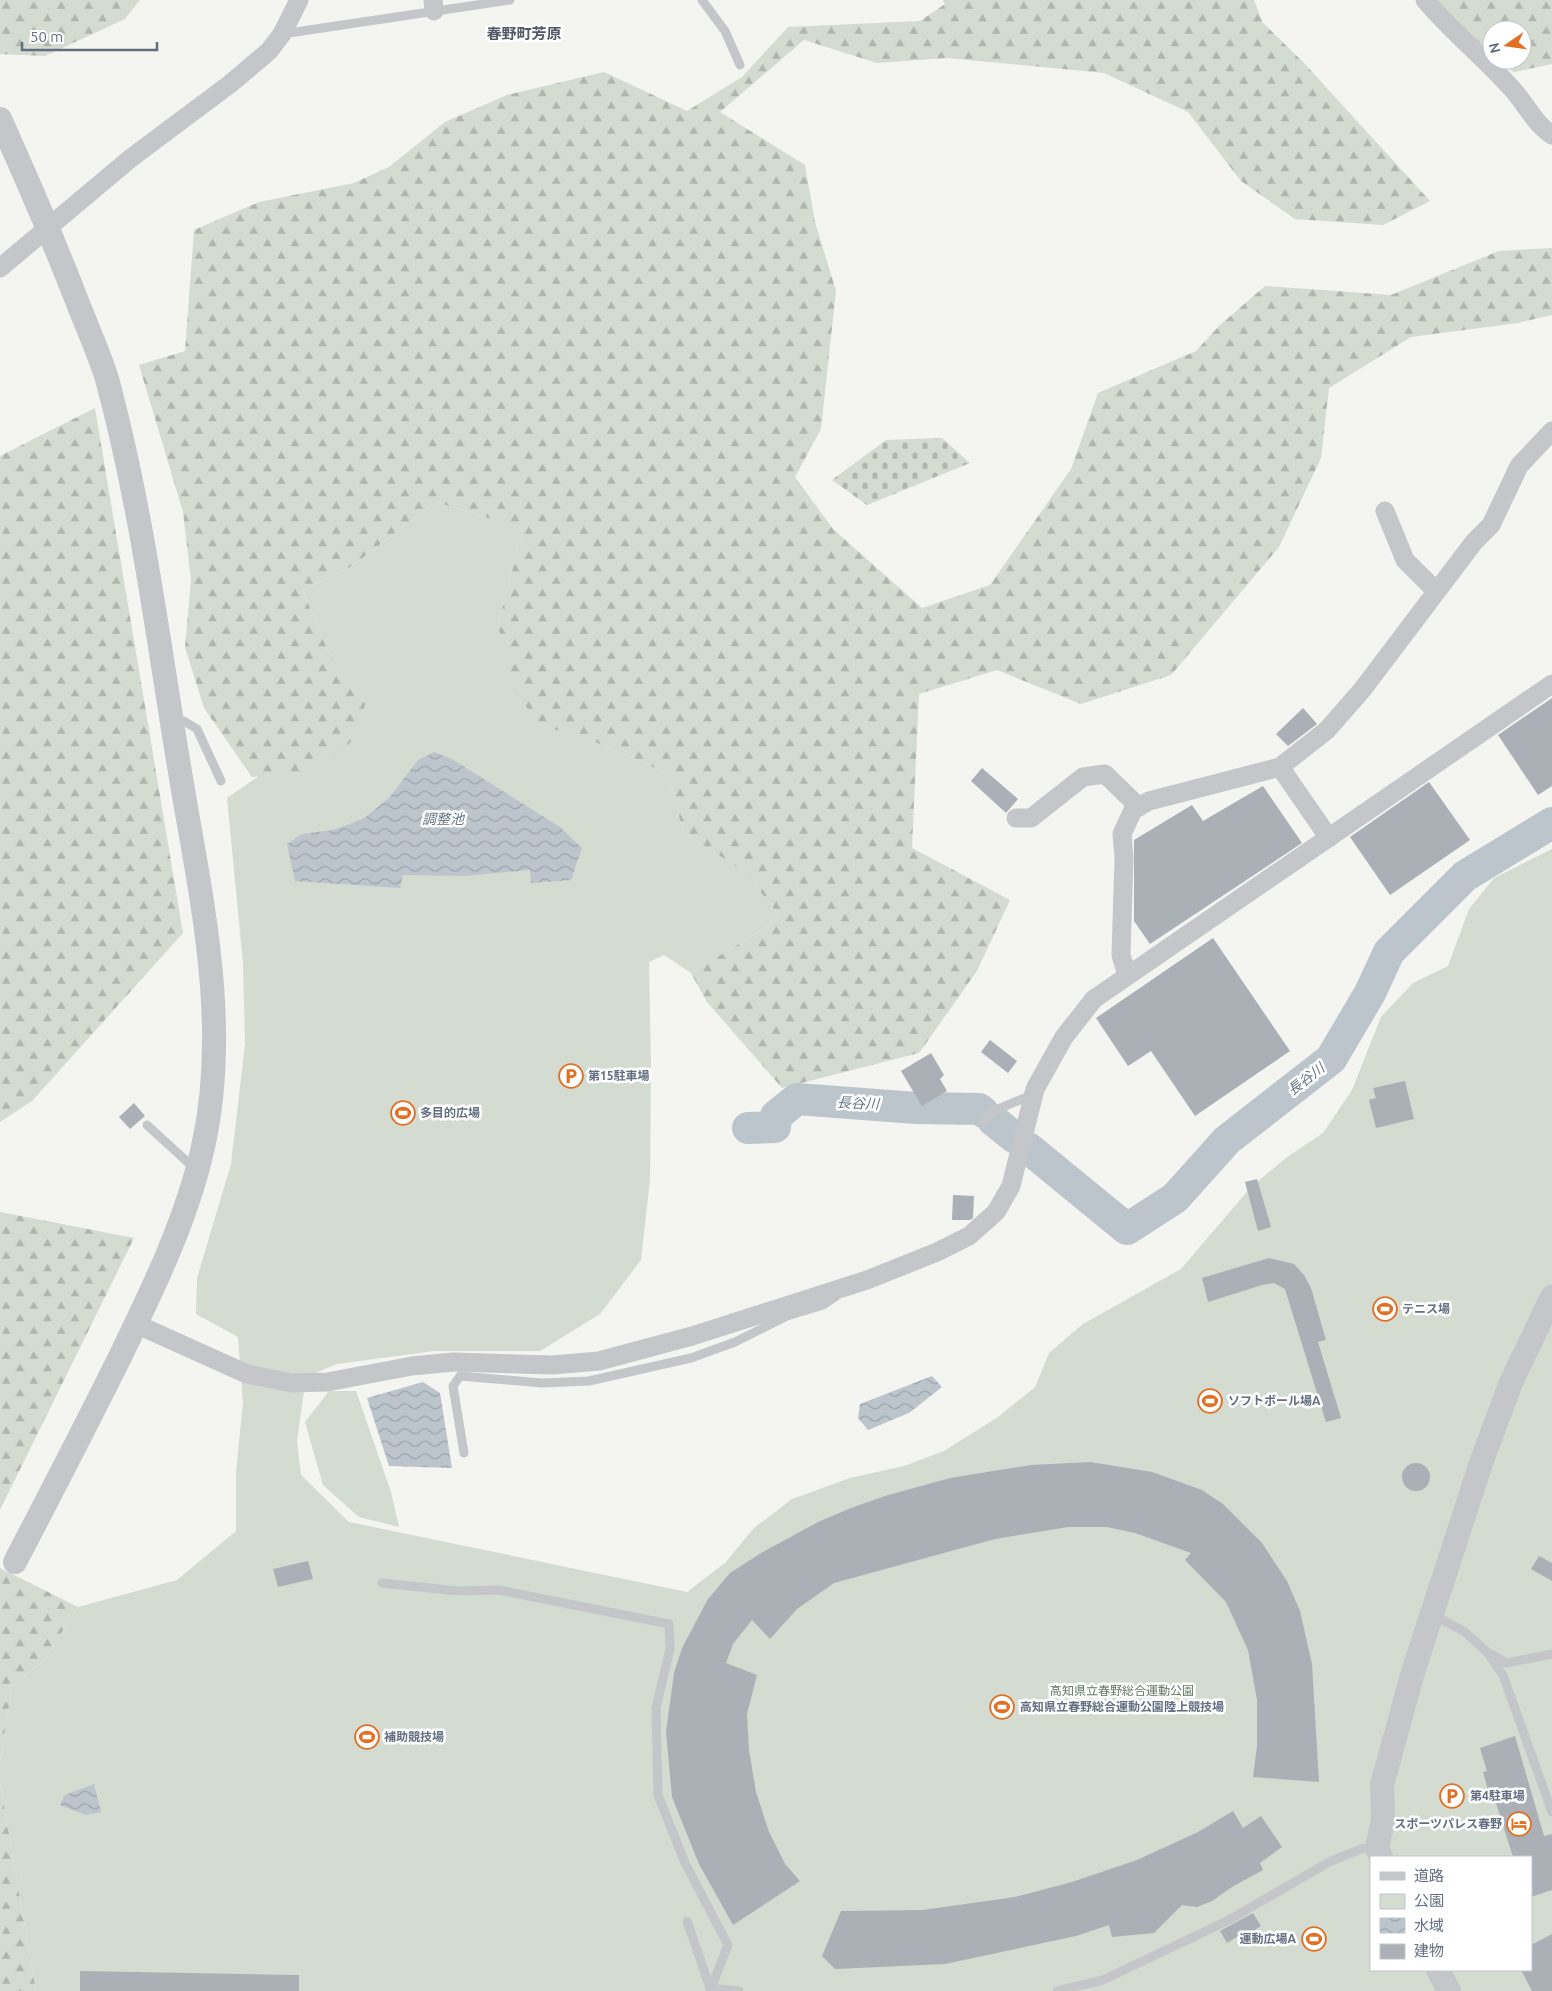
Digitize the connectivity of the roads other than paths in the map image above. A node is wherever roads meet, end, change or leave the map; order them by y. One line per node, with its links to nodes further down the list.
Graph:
1 (298, 0): 6 (street)
2 (510, 0): 5 (lane)
3 (702, 0): 7 (lane)
4 (1425, 0): 9 (street)
5 (433, 6): 6 (lane)
6 (282, 34): 10 (street)
7 (740, 65)
8 (0, 118): 10 (street)
9 (1552, 135)
10 (48, 227): 11 (street); 16 (street)
11 (0, 268)
12 (1552, 430): 14 (street)
13 (1385, 511): 14 (street)
14 (1436, 591): 17 (street)
15 (1552, 684): 21 (street)
16 (172, 724): 18 (lane); 26 (street)
17 (1280, 768): 19 (street); 21 (street)
18 (221, 781)
19 (1139, 806): 20 (street); 22 (street)
20 (1016, 818)
21 (1328, 838): 22 (street)
22 (1127, 975): 23 (street)
23 (1034, 1094): 24 (lane); 27 (street)
24 (984, 1120)
25 (147, 1125): 26 (lane)
26 (196, 1170): 29 (street)
27 (857, 1283): 29 (street); 30 (lane)
28 (1552, 1297): 33 (street)
29 (136, 1324): 31 (street)
30 (464, 1453)
31 (16, 1562)
32 (382, 1583): 40 (lane)
33 (1432, 1614): 34 (lane); 37 (street)
34 (1487, 1652): 35 (lane); 36 (lane)
35 (1552, 1654)
36 (1552, 1812)
37 (1379, 1853): 42 (lane)
38 (687, 1922): 40 (lane)
39 (1439, 1971): 43 (street)
40 (710, 1989): 41 (lane)
41 (739, 1991)
42 (1057, 1991)
43 (1449, 1991)

